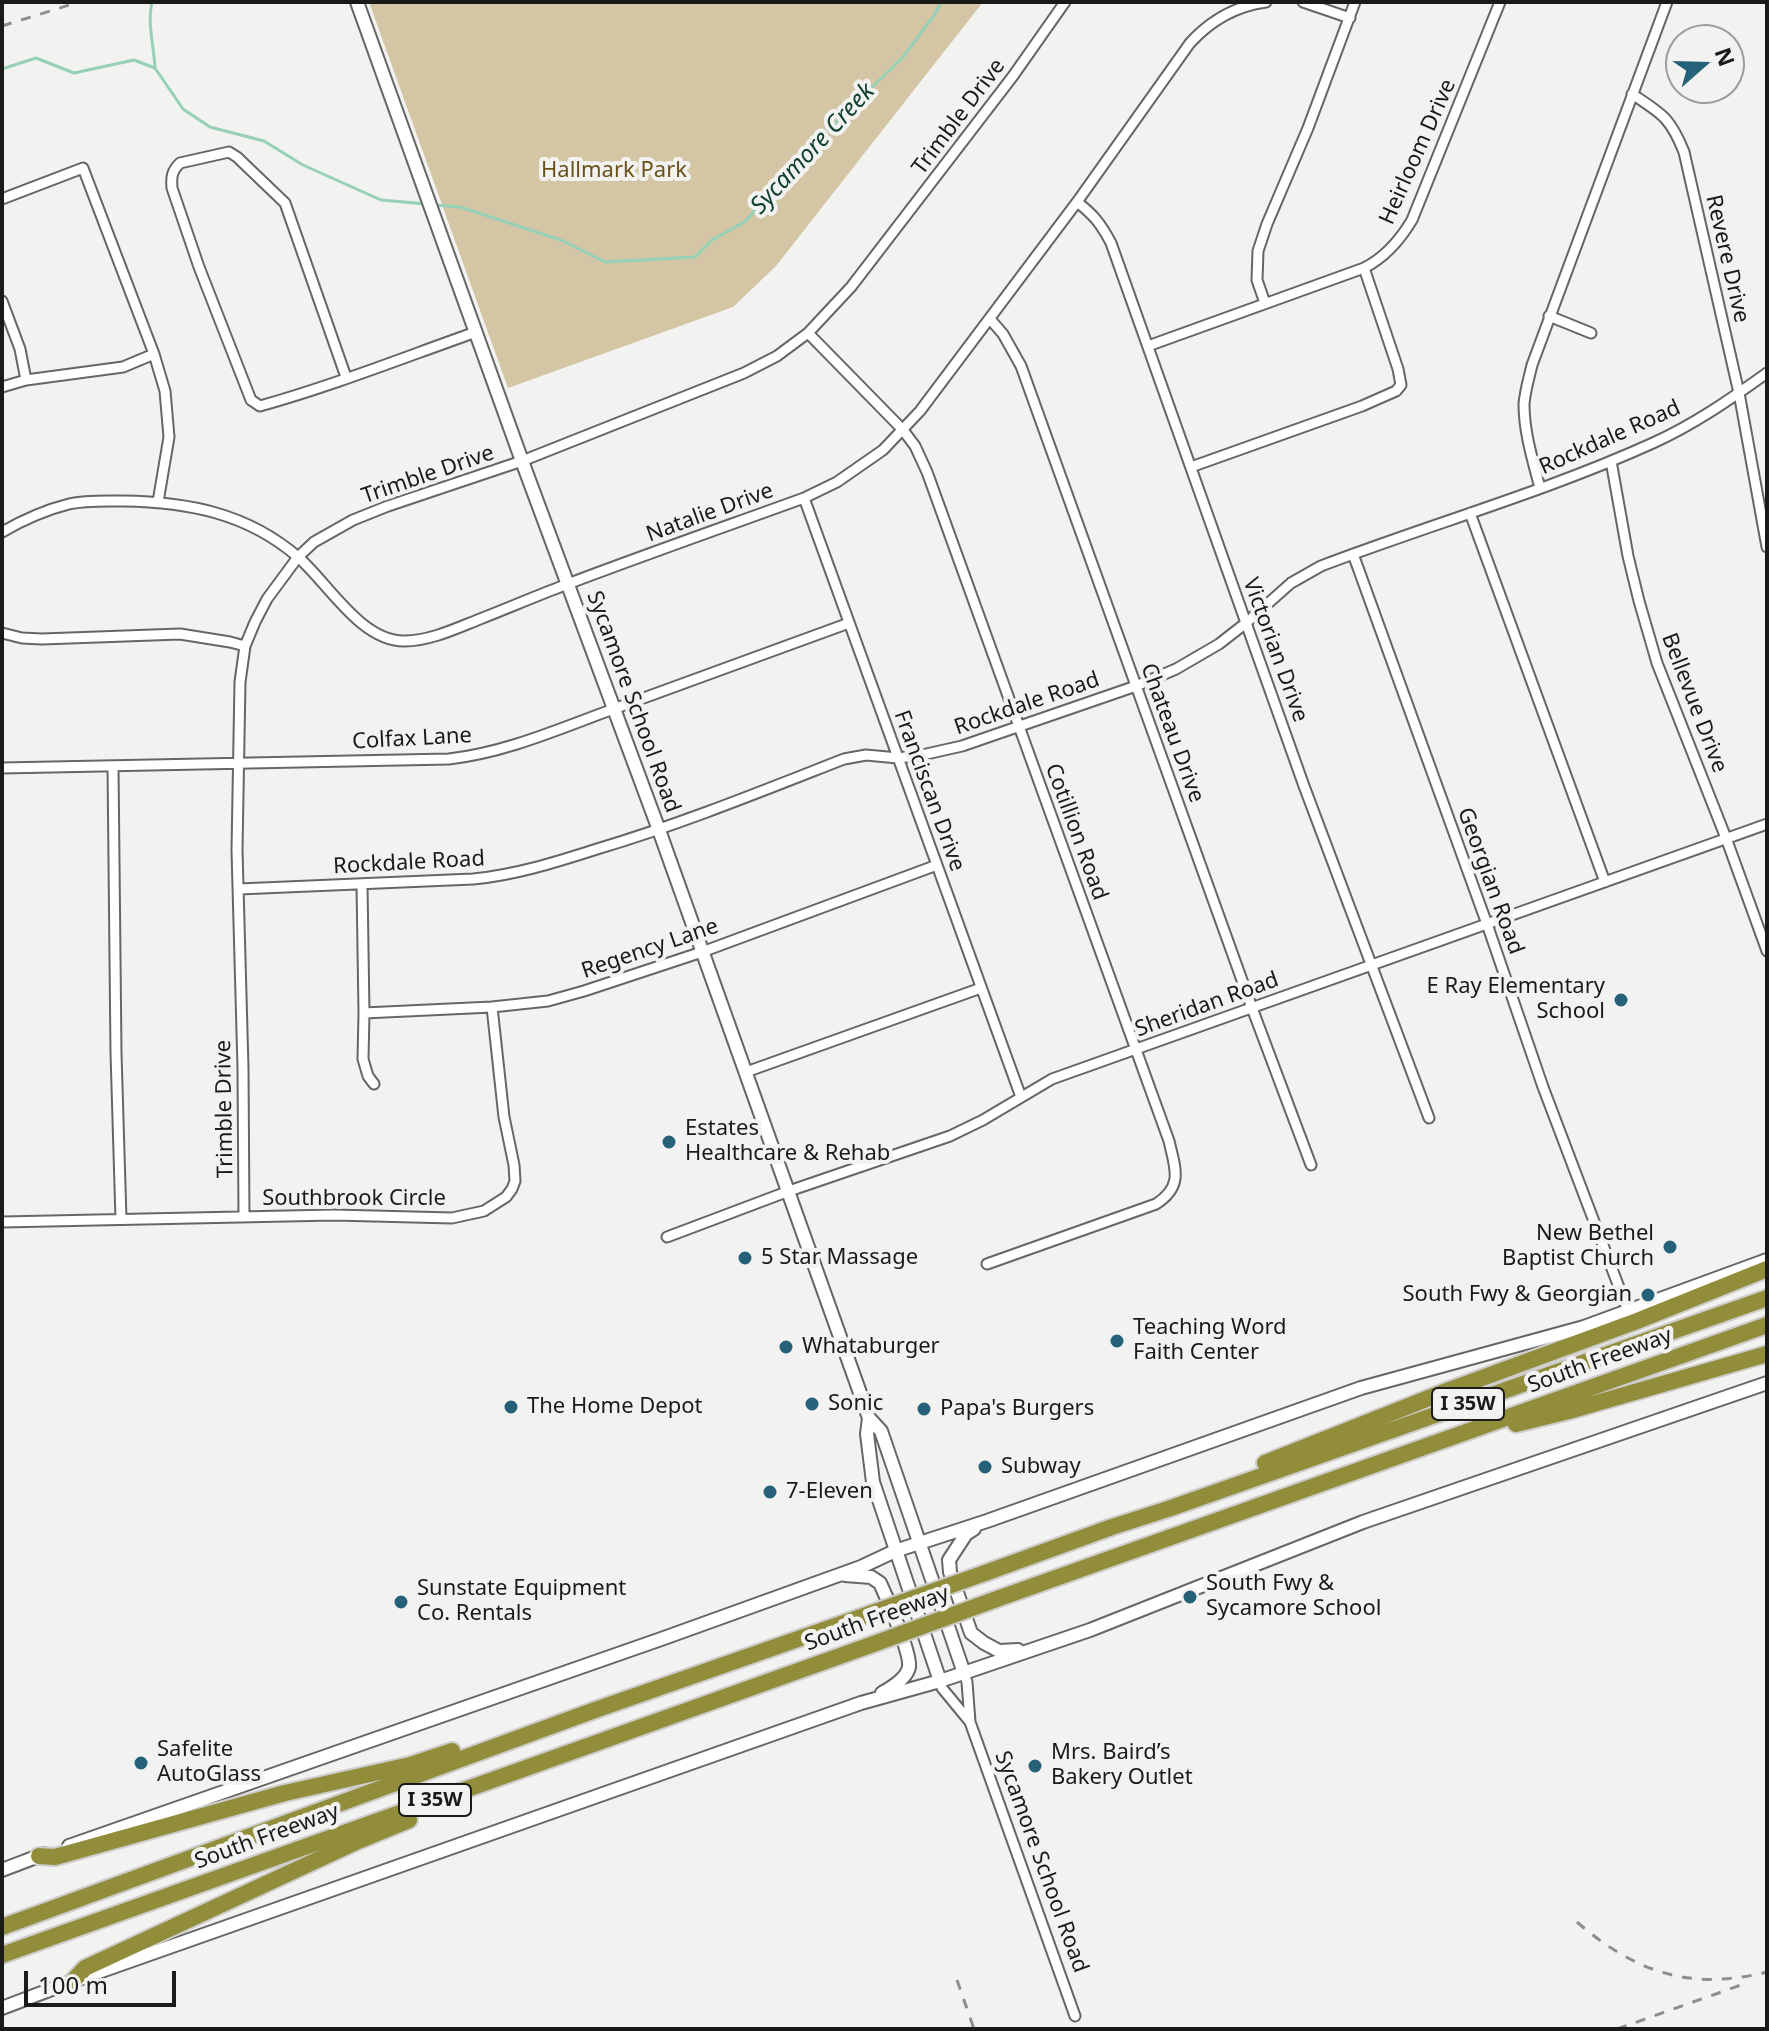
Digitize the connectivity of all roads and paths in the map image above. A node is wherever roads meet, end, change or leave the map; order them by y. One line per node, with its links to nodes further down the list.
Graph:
1 (357, 2): 17 (main road, Sycamore School Road)
2 (1065, 2): 18 (street, Trimble Drive)
3 (1266, 2): 11 (street, Natalie Drive)
4 (1303, 2): 8 (street)
5 (1355, 2): 8 (street)
6 (1500, 2): 12 (street, Heirloom Drive)
7 (1667, 2): 9 (street)
8 (1350, 18): 14 (street)
9 (1632, 94): 15 (street); 26 (street, Revere Drive)
10 (2, 199): 21 (street)
11 (1077, 202): 16 (street, Natalie Drive); 20 (street, Victorian Drive)
12 (1364, 268): 14 (street, Heirloom Drive); 30 (street)
13 (2, 301): 24 (street)
14 (1265, 303): 20 (street, Heirloom Drive)
15 (1549, 316): 19 (street); 31 (street)
16 (990, 319): 27 (street, Natalie Drive); 44 (street, Chateau Drive)
17 (476, 332): 23 (street); 28 (main road, Sycamore School Road)
18 (808, 333): 27 (street, Cotillion Road); 28 (street, Trimble Drive)
19 (1591, 333)
20 (1148, 346): 30 (street, Victorian Drive)
21 (154, 354): 24 (street); 33 (street)
22 (1767, 373): 26 (street, Rockdale Road)
23 (346, 377): 23 (street)
24 (26, 380): 25 (street)
25 (2, 387)
26 (1739, 393): 29 (street, Rockdale Road); 36 (street, Revere Drive)
27 (903, 430): 32 (street, Natalie Drive); 46 (street, Cotillion Road)
28 (522, 461): 38 (street, Trimble Drive); 39 (main road, Sycamore School Road)
29 (1611, 461): 31 (street, Rockdale Road); 53 (street, Bellevue Drive)
30 (1191, 467): 41 (street, Victorian Drive)
31 (1540, 488): 34 (street, Rockdale Road)
32 (804, 498): 39 (street, Natalie Drive); 40 (street, Franciscan Drive)
33 (158, 502): 35 (street, Natalie Drive); 38 (street, Natalie Drive)
34 (1470, 513): 37 (street, Rockdale Road); 55 (street)
35 (2, 532)
36 (1766, 543)
37 (1353, 554): 41 (street, Rockdale Road); 58 (street, Georgian Road)
38 (298, 557): 39 (street, Natalie Drive); 43 (street, Trimble Drive)
39 (568, 584): 45 (main road, Sycamore School Road)
40 (849, 623): 45 (street, Colfax Lane); 47 (street, Franciscan Drive)
41 (1246, 623): 44 (street, Rockdale Road); 61 (street, Victorian Drive)
42 (2, 633): 43 (street)
43 (245, 646): 48 (street, Trimble Drive)
44 (1136, 686): 46 (street, Rockdale Road); 64 (street, Chateau Drive)
45 (614, 709): 48 (street, Colfax Lane); 52 (main road, Sycamore School Road)
46 (1018, 727): 47 (street, Rockdale Road); 66 (street, Cotillion Road)
47 (898, 758): 52 (street, Rockdale Road); 54 (street, Franciscan Drive)
48 (238, 764): 49 (street, Colfax Lane); 57 (street, Trimble Drive)
49 (113, 766): 50 (street, Colfax Lane); 74 (street)
50 (2, 768)
51 (1767, 824): 53 (street, Sheridan Road)
52 (659, 830): 56 (street, Rockdale Road); 60 (main road, Sycamore School Road)
53 (1726, 838): 55 (street, Sheridan Road); 59 (street, Bellevue Drive)
54 (937, 865): 60 (street, Regency Lane); 62 (street, Franciscan Drive)
55 (1605, 882): 58 (street, Sheridan Road)
56 (362, 884): 57 (street, Rockdale Road); 65 (street)
57 (239, 889): 73 (street, Trimble Drive)
58 (1487, 924): 61 (street, Sheridan Road); 81 (street, Georgian Road)
59 (1767, 951)
60 (702, 952): 63 (street, Regency Lane); 67 (main road, Sycamore School Road)
61 (1370, 965): 64 (street, Sheridan Road); 70 (street, Victorian Drive)
62 (981, 988): 67 (street); 69 (street, Franciscan Drive)
63 (492, 1007): 65 (street, Regency Lane); 73 (street, Southbrook Circle)
64 (1252, 1008): 66 (street, Sheridan Road); 71 (street, Chateau Drive)
65 (364, 1013): 68 (street)
66 (1136, 1049): 69 (street, Sheridan Road); 78 (street, Cotillion Road)
67 (746, 1072): 72 (main road, Sycamore School Road)
68 (374, 1084)
69 (1021, 1097): 72 (street, Sheridan Road)
70 (1429, 1118)
71 (1311, 1165)
72 (789, 1191): 76 (street, Sheridan Road); 85 (main road, Sycamore School Road)
73 (244, 1217): 74 (street, Southbrook Circle)
74 (121, 1219): 75 (street, Southbrook Circle)
75 (2, 1222)
76 (667, 1237)
77 (1767, 1260): 81 (main road, South Freeway)
78 (987, 1264)
79 (1767, 1269): 87 (highway)
80 (1767, 1298): 87 (highway, South Freeway / I 35W)
81 (1628, 1311): 88 (main road, South Freeway)
82 (1767, 1325): 86 (highway, South Freeway / I 35W)
83 (1767, 1354): 86 (highway)
84 (1767, 1383): 92 (main road)
85 (869, 1418): 89 (main road, Sycamore School Road); 90 (main road, Sycamore School Road)
86 (1463, 1434): 98 (highway, South Freeway / I 35W, bridge)
87 (1168, 1509): 96 (highway, South Freeway / I 35W, bridge)
88 (987, 1521): 89 (main road, South Freeway); 92 (main road)
89 (918, 1543): 90 (main road, South Freeway); 93 (main road, Sycamore School Road)
90 (895, 1551): 91 (main road, South Freeway); 94 (main road, Sycamore School Road)
91 (838, 1575): 95 (main road); 99 (main road, South Freeway)
92 (1034, 1650): 93 (main road)
93 (964, 1673): 94 (main road); 97 (street, Sycamore School Road)
94 (940, 1681): 95 (main road); 97 (street, Sycamore School Road)
95 (861, 1703): 103 (main road)
96 (595, 1710): 99 (highway); 101 (highway, South Freeway / I 35W)
97 (970, 1722): 105 (street, Sycamore School Road)
98 (501, 1776): 102 (highway, South Freeway / I 35W); 103 (highway)
99 (39, 1856): 100 (main road, South Freeway)
100 (2, 1870)
101 (2, 1927)
102 (2, 1955)
103 (73, 1981): 104 (main road)
104 (2, 2008)
105 (1075, 2016)

